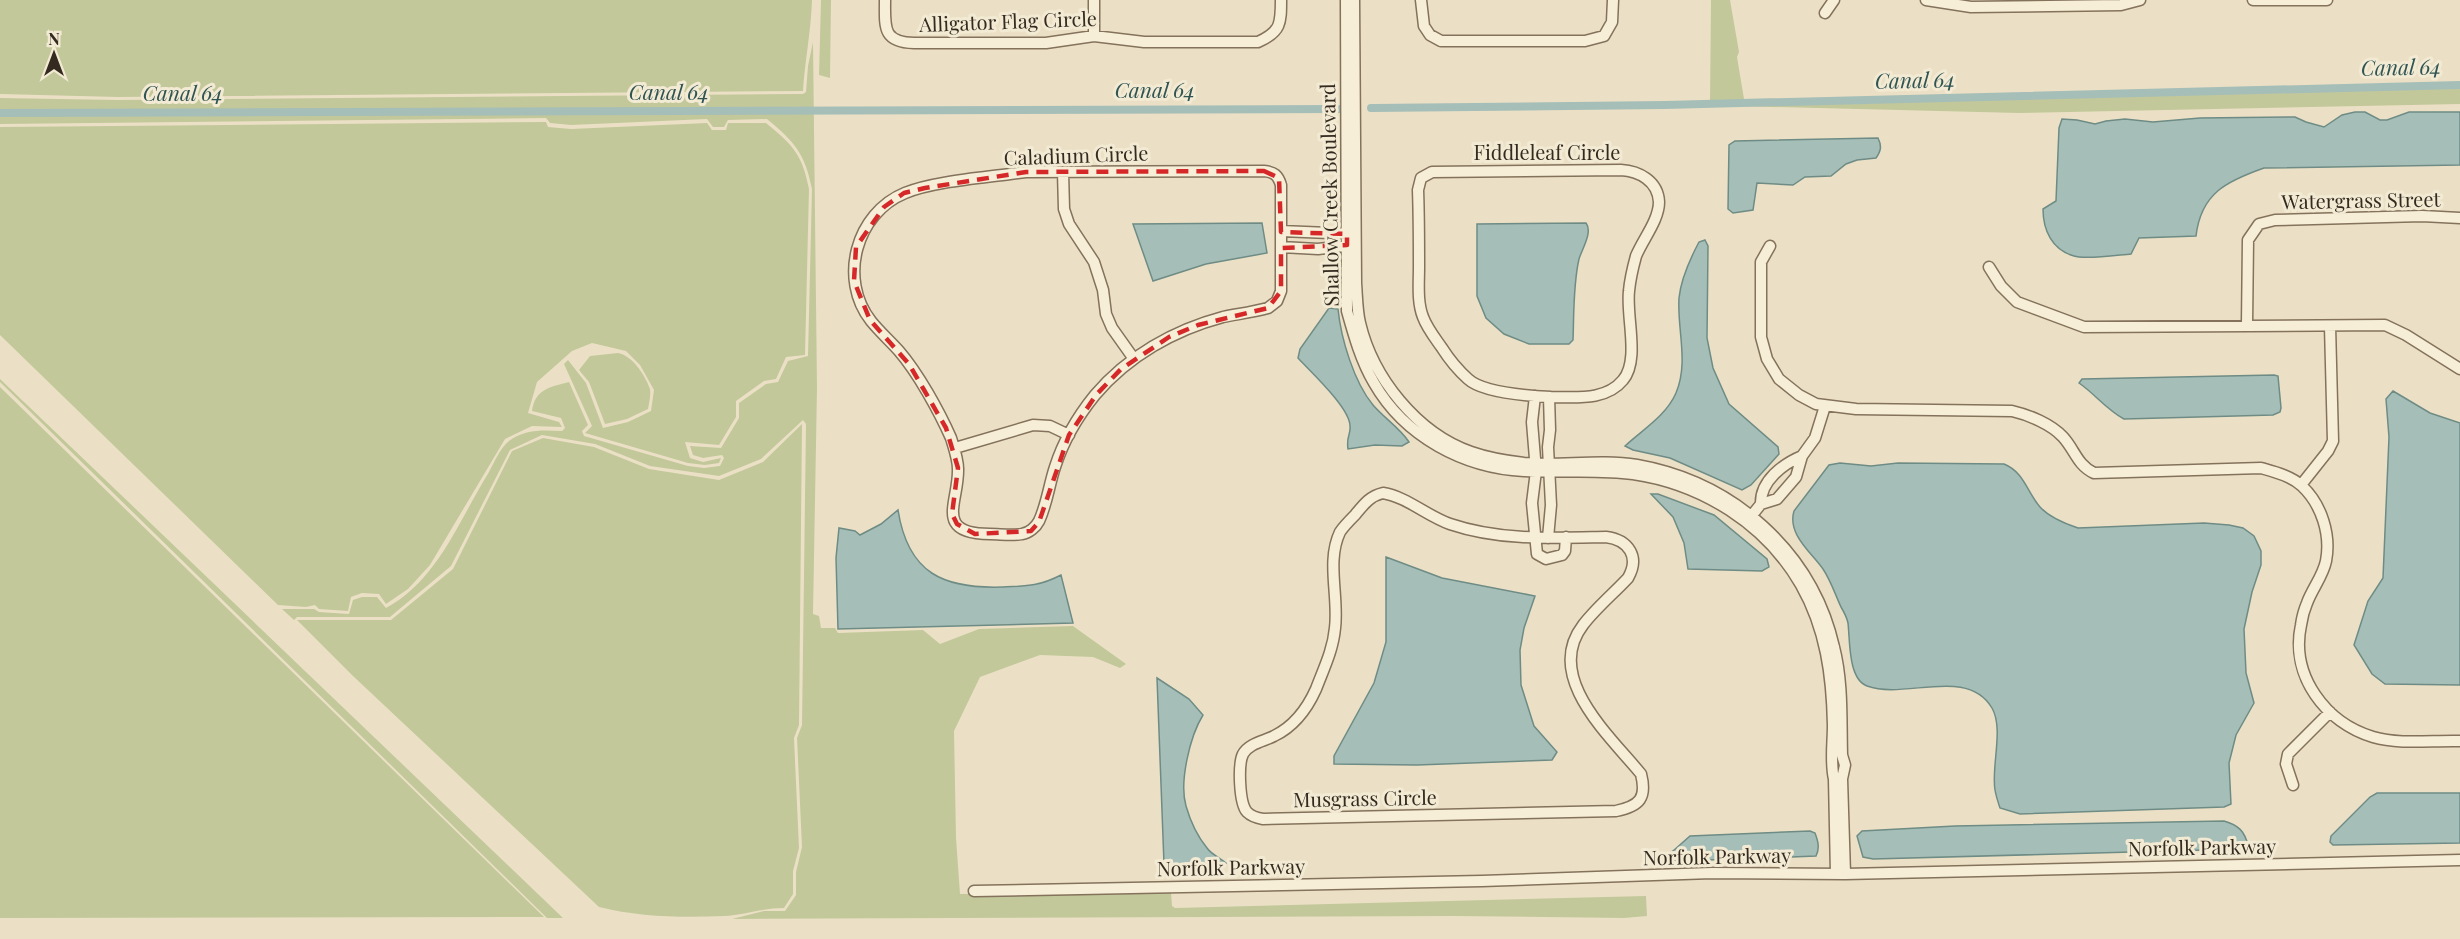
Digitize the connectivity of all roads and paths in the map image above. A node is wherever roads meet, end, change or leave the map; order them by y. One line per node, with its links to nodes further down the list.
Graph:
1 (885, 0): 16 (street, Alligator Flag Circle)
2 (1094, 0): 16 (street)
3 (1281, 0): 16 (street, Alligator Flag Circle)
4 (1346, 0): 20 (street, Shallow Creek Boulevard)
5 (1354, 0): 20 (street, Shallow Creek Boulevard)
6 (1422, 0): 7 (street)
7 (1613, 0)
8 (1834, 0): 15 (street)
9 (1926, 0): 14 (street)
10 (2140, 0): 14 (street)
11 (2253, 0): 12 (street)
12 (2307, 0): 13 (street)
13 (2326, 0)
14 (1971, 4)
15 (1825, 13)
16 (1094, 36)
17 (1063, 172): 19 (street, Caladium Circle); 26 (street); 32 (street, Caladium Circle)
18 (2460, 218): 24 (street, Watergrass Street)
19 (1281, 231): 20 (street); 22 (street, Caladium Circle)
20 (1351, 239): 22 (street); 34 (street, Shallow Creek Boulevard)
21 (1770, 246): 30 (street)
22 (1281, 248): 26 (street, Caladium Circle)
23 (1989, 267): 24 (street)
24 (2247, 325): 25 (street)
25 (2330, 326): 27 (street); 37 (street)
26 (1134, 359): 31 (street, Caladium Circle)
27 (2460, 369)
28 (1535, 396): 29 (street, Fiddleleaf Circle); 29 (street, Fiddleleaf Circle); 34 (street)
29 (1549, 397): 35 (street)
30 (1825, 406): 33 (street); 37 (street)
31 (1069, 435): 32 (street); 32 (street, Caladium Circle)
32 (955, 448)
33 (1802, 456): 36 (street); 38 (street)
34 (1536, 467): 35 (street, Shallow Creek Boulevard); 42 (street)
35 (1548, 467): 40 (street, Shallow Creek Boulevard); 43 (street)
36 (1773, 477): 38 (street); 39 (street)
37 (2301, 485): 44 (street)
38 (1787, 489): 39 (street)
39 (1761, 504): 40 (street)
40 (1749, 520): 48 (street, Shallow Creek Boulevard)
41 (1566, 537): 42 (street); 42 (street, Musgrass Circle); 43 (street, Musgrass Circle)
42 (1535, 538): 43 (street, Musgrass Circle)
43 (1548, 538)
44 (2330, 712): 45 (street); 46 (street)
45 (2460, 741)
46 (2293, 785)
47 (2460, 860): 48 (street, Norfolk Parkway)
48 (1840, 874): 49 (street, Norfolk Parkway)
49 (974, 891)

